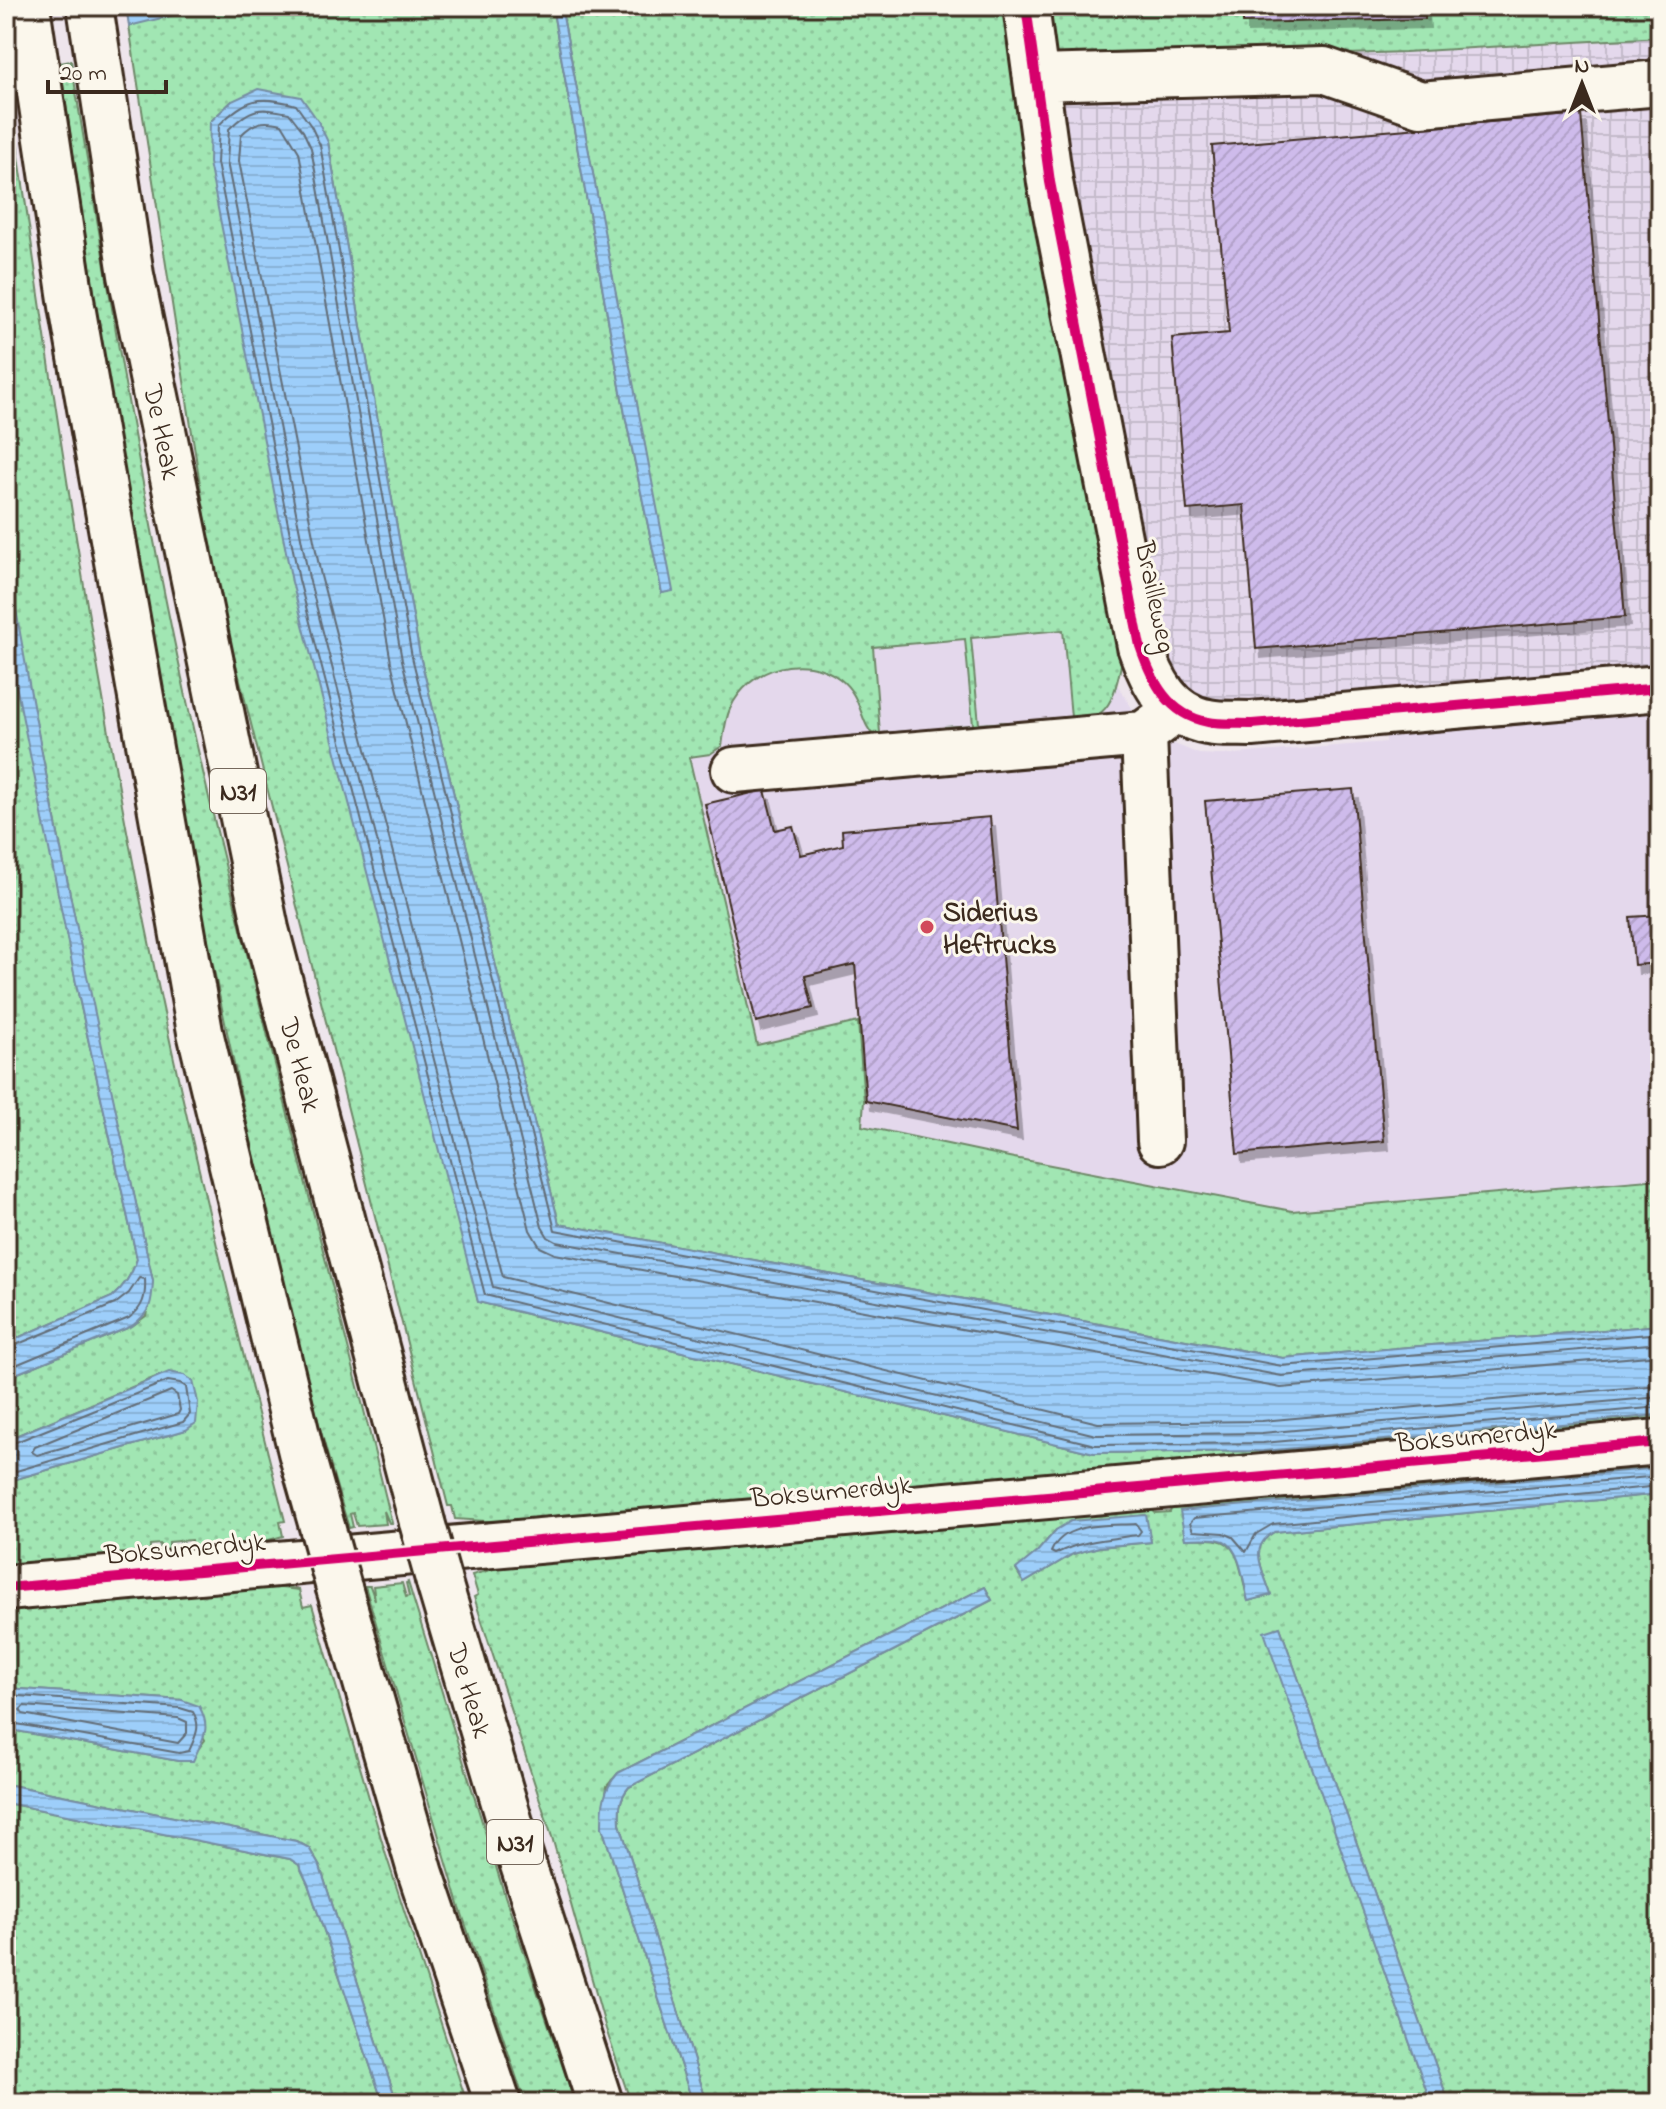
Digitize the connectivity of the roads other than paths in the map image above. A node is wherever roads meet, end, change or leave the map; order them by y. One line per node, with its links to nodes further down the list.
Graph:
1 (27, 6): 12 (main road, bridge)
2 (90, 6): 13 (main road, De Heak / N31, bridge)
3 (1026, 6): 4 (main road, Brailleweg)
4 (1036, 78): 5 (main road); 7 (main road, Brailleweg)
5 (1660, 83)
6 (1660, 688): 7 (main road)
7 (1160, 722): 8 (main road); 9 (main road)
8 (734, 770)
9 (1160, 1141)
10 (1660, 1442): 11 (main road, Boksumerdyk)
11 (6, 1588)
12 (498, 2103)
13 (600, 2103)

